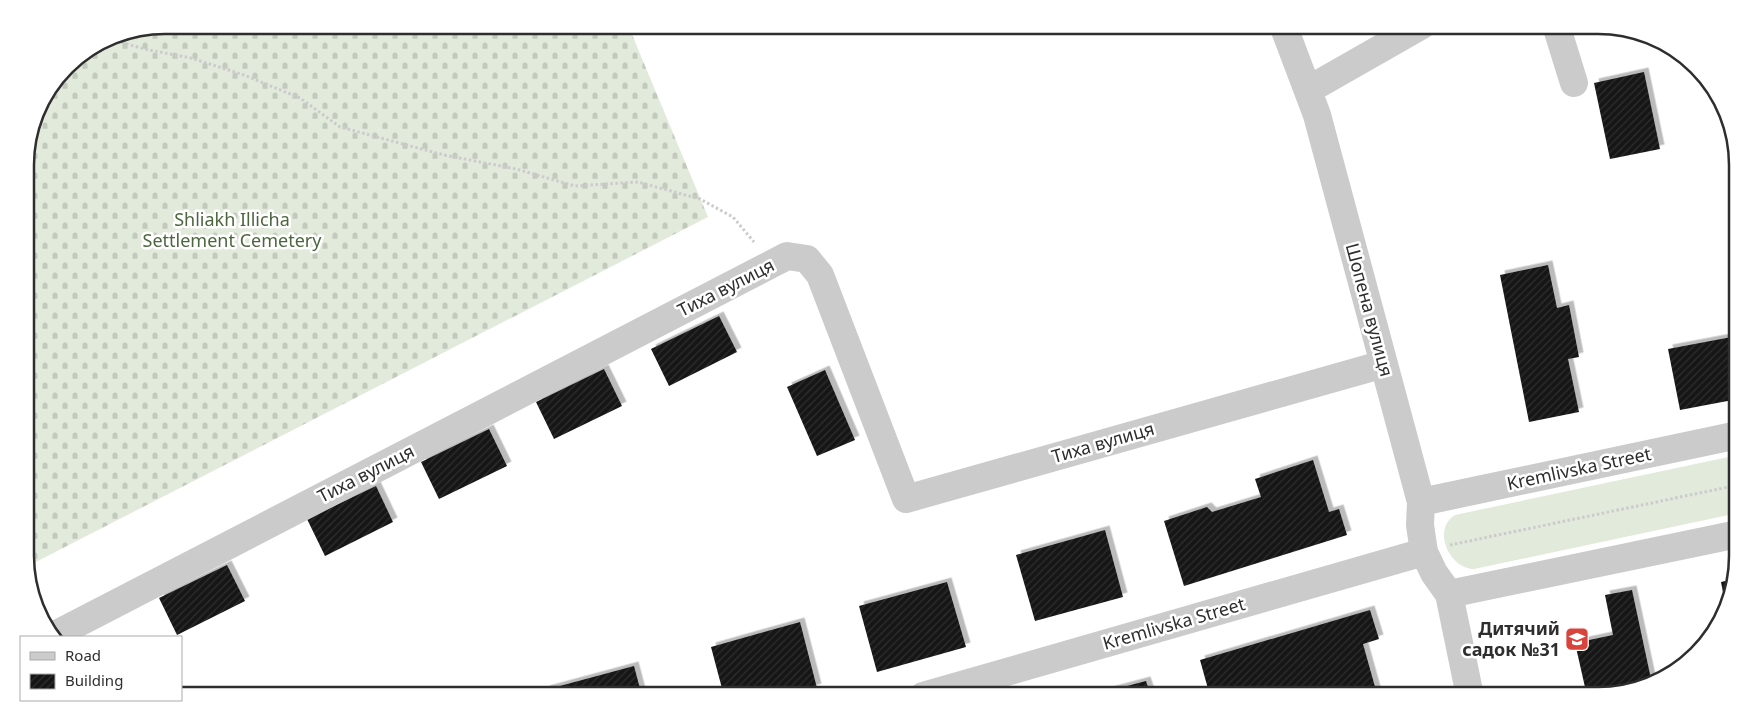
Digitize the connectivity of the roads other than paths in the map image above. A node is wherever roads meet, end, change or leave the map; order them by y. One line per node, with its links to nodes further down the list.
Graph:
1 (1286, 34): 5 (street, Шопена вулиця)
2 (1406, 34): 5 (street)
3 (1559, 34): 4 (street)
4 (1574, 83)
5 (1308, 90): 6 (street, Шопена вулиця)
6 (1384, 364): 8 (street, Шопена вулиця); 12 (street, Тиха вулиця)
7 (1729, 437): 8 (street, Kremlivska Street)
8 (1420, 502): 10 (street, Шопена вулиця)
9 (1729, 536): 11 (street)
10 (1424, 552): 11 (street, Шопена вулиця); 13 (street, Kremlivska Street)
11 (1449, 594): 14 (street)
12 (59, 633)
13 (954, 687)
14 (1468, 687)

